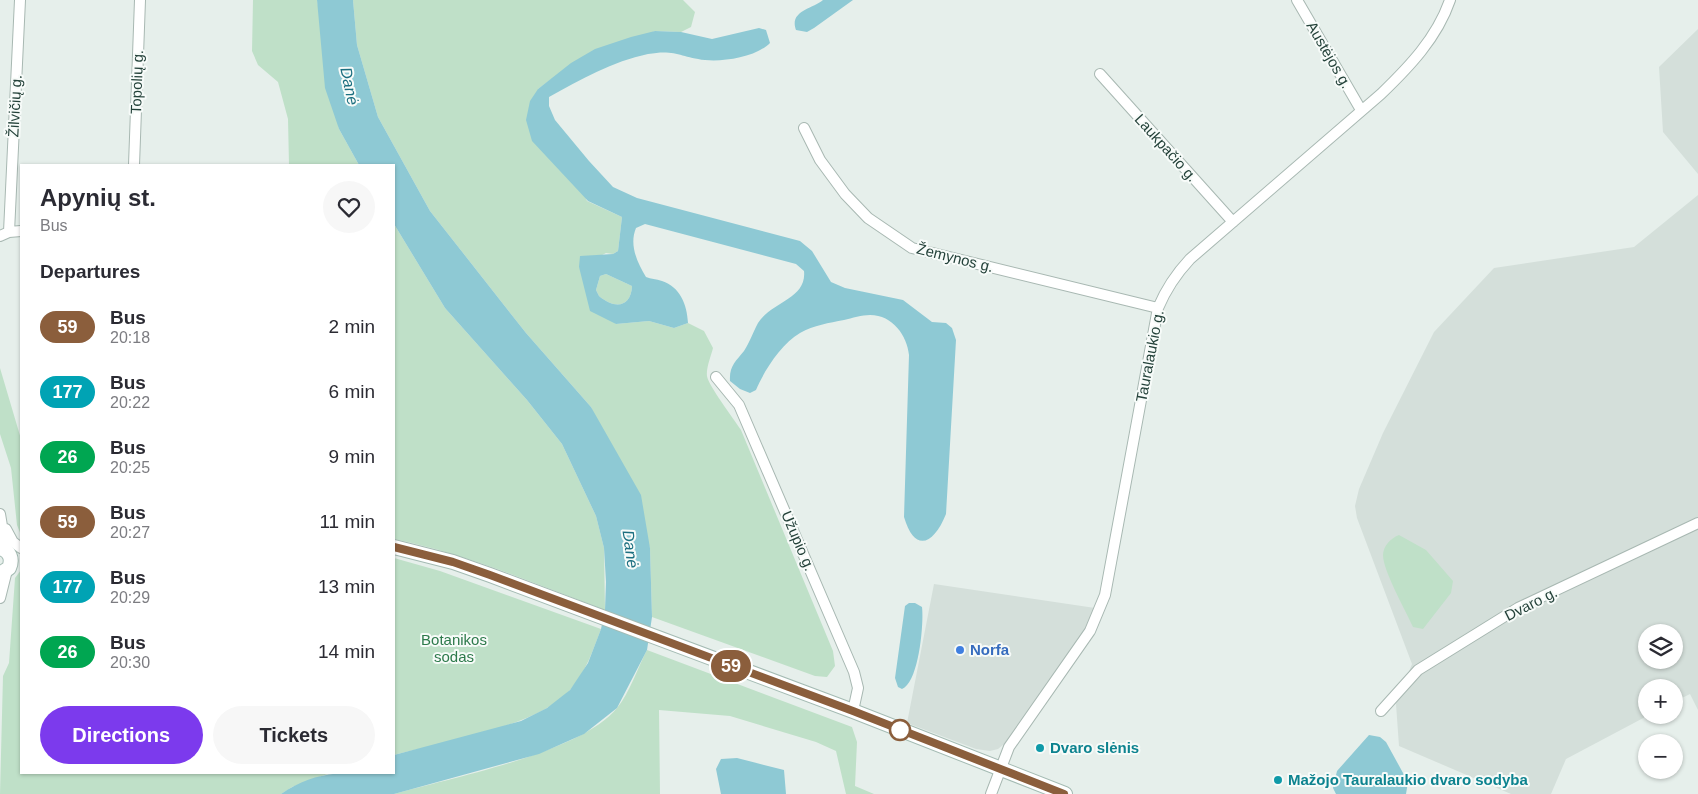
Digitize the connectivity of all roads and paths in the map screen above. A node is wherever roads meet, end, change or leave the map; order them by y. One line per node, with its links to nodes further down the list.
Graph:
1 (20, 0): 11 (street, Žilvičių g.)
2 (140, 0): 8 (street, Topolių g.)
3 (1297, 0): 6 (street, Austėjos g.)
4 (1450, 0): 6 (street, Tauralaukio g.)
5 (1100, 74): 9 (street, Laukpačio g.)
6 (1360, 110): 9 (street, Tauralaukio g.)
7 (804, 128): 12 (street, Žemynos g.)
8 (134, 164)
9 (1233, 222): 12 (street, Tauralaukio g.)
10 (20, 231): 11 (street)
11 (5, 234)
12 (1158, 308): 21 (street, Tauralaukio g.)
13 (716, 377): 20 (street, Užupio g.)
14 (1, 516): 17 (street); 17 (street)
15 (1698, 523): 19 (street, Dvaro g.)
16 (395, 547): 20 (main road)
17 (11, 558): 18 (street)
18 (0, 598)
19 (1381, 710)
20 (853, 711): 21 (main road)
21 (1000, 768): 22 (street, Tauralaukio g.); 23 (main road)
22 (991, 794)
23 (1064, 794)

